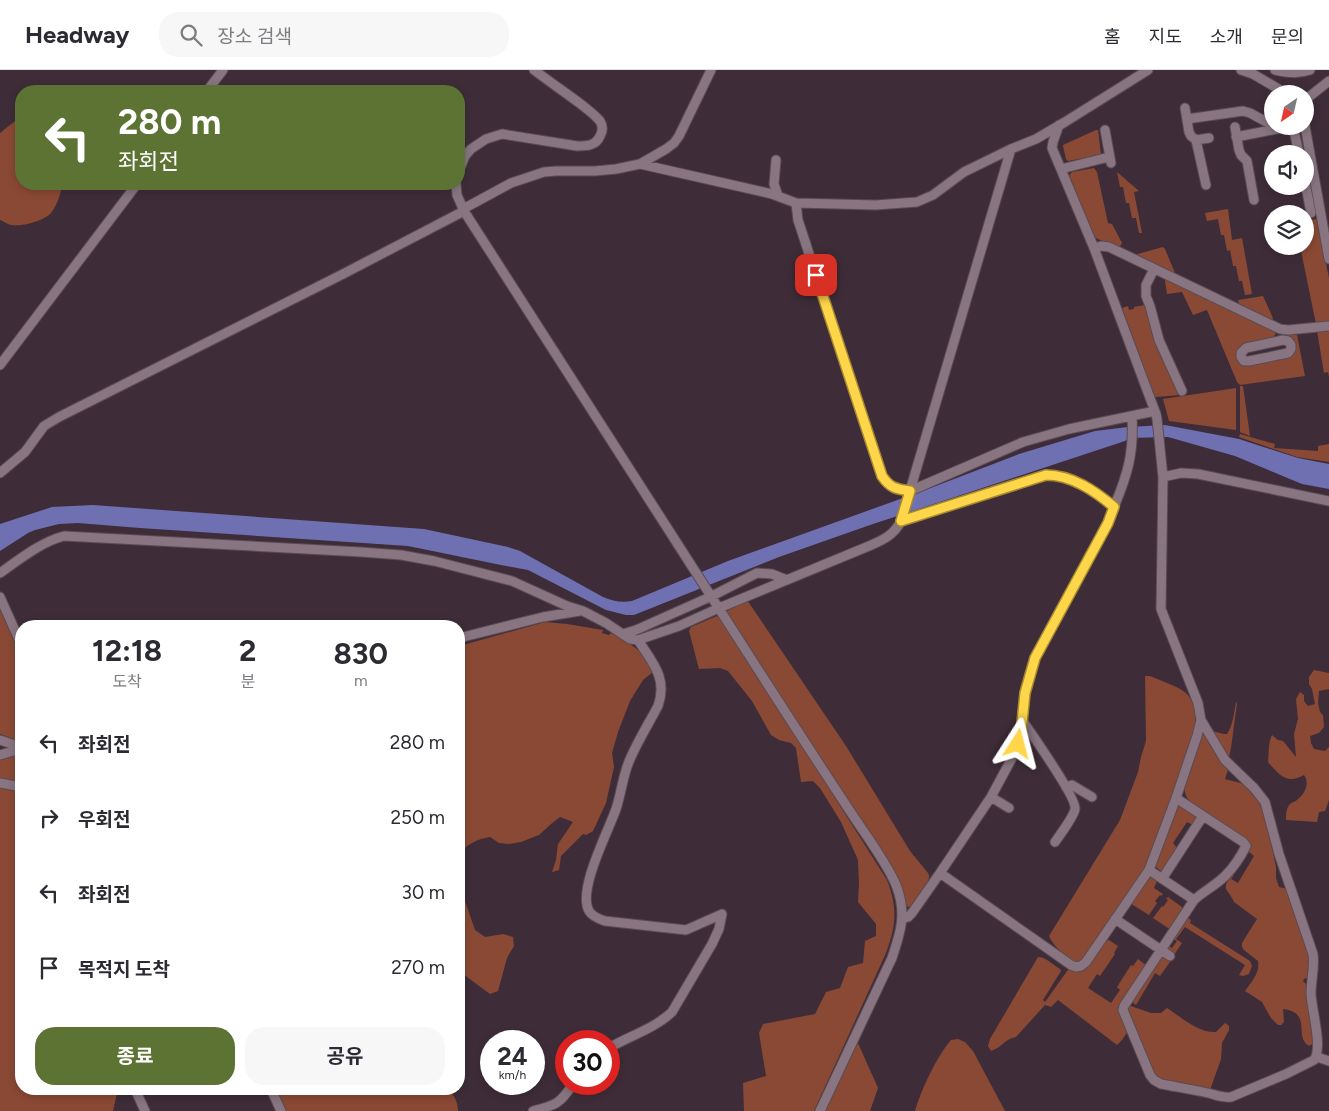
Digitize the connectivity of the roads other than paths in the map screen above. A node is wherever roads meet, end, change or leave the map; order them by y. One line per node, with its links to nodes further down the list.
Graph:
1 (223, 70): 9 (street)
2 (534, 70): 25 (street)
3 (711, 70): 24 (street)
4 (1148, 70): 15 (street)
5 (1241, 70): 10 (street)
6 (1275, 70): 7 (street)
7 (1310, 70)
8 (1329, 81): 11 (street)
9 (212, 85)
10 (1272, 85)
11 (1314, 93)
12 (1185, 108): 13 (street)
13 (1187, 119): 14 (street); 22 (street)
14 (1264, 121)
15 (1059, 126): 23 (street); 28 (street)
16 (1235, 126): 20 (street)
17 (1105, 130): 28 (street)
18 (1264, 130): 20 (street)
19 (1307, 135): 38 (street)
20 (1236, 137): 34 (street)
21 (1210, 138): 22 (street)
22 (1196, 140): 30 (street)
23 (1011, 149): 35 (street); 49 (street)
24 (662, 152): 27 (street); 29 (street)
25 (465, 158)
26 (776, 160): 33 (street)
27 (640, 164): 29 (street); 36 (street)
28 (1061, 169): 37 (street)
29 (664, 170): 33 (street)
30 (1206, 185)
31 (132, 190): 43 (street)
32 (457, 190): 36 (street)
33 (778, 196): 35 (street)
34 (1254, 200)
35 (796, 203): 49 (street)
36 (463, 210): 47 (street); 55 (street)
37 (1094, 248): 39 (street); 45 (street)
38 (1329, 259)
39 (1154, 269): 41 (street); 44 (street)
40 (1329, 326): 41 (street)
41 (1280, 329): 42 (street)
42 (1274, 342): 42 (street)
43 (0, 366)
44 (1182, 391)
45 (1156, 415): 46 (street); 48 (street)
46 (1132, 420): 49 (street); 51 (street)
47 (0, 472)
48 (1163, 477): 50 (street); 64 (street)
49 (909, 493): 52 (street)
50 (1329, 501)
51 (1114, 507): 52 (street); 63 (street)
52 (902, 518): 54 (street)
53 (0, 573): 58 (street)
54 (787, 580): 55 (street); 57 (street)
55 (712, 596): 57 (street); 60 (street)
56 (0, 597): 59 (street)
57 (719, 608): 62 (street); 82 (street)
58 (583, 611): 60 (street); 61 (street)
59 (15, 631)
60 (623, 634): 62 (street)
61 (465, 637)
62 (638, 640): 86 (street)
63 (1022, 720): 71 (street); 72 (street)
64 (1201, 720): 74 (street); 87 (street)
65 (0, 740): 66 (street)
66 (15, 746)
67 (15, 750): 68 (street)
68 (0, 755)
69 (0, 783): 70 (street)
70 (15, 787)
71 (1066, 787): 73 (street); 77 (street)
72 (991, 797): 75 (street); 79 (street)
73 (1092, 797)
74 (1176, 798): 76 (street); 78 (street)
75 (1009, 808)
76 (1203, 816): 80 (street); 81 (street)
77 (1055, 842)
78 (1148, 870): 80 (street); 83 (street)
79 (940, 873): 82 (street); 83 (street)
80 (1162, 879): 81 (street)
81 (1194, 900): 84 (street)
82 (903, 918): 95 (street)
83 (1114, 919): 84 (street)
84 (1161, 950): 85 (street); 87 (street)
85 (1170, 956)
86 (620, 1041)
87 (1317, 1057): 88 (street)
88 (1329, 1061)
89 (137, 1095): 92 (street)
90 (274, 1095): 93 (street)
91 (566, 1095): 94 (street)
92 (143, 1110)
93 (281, 1111)
94 (533, 1111)
95 (820, 1111)

